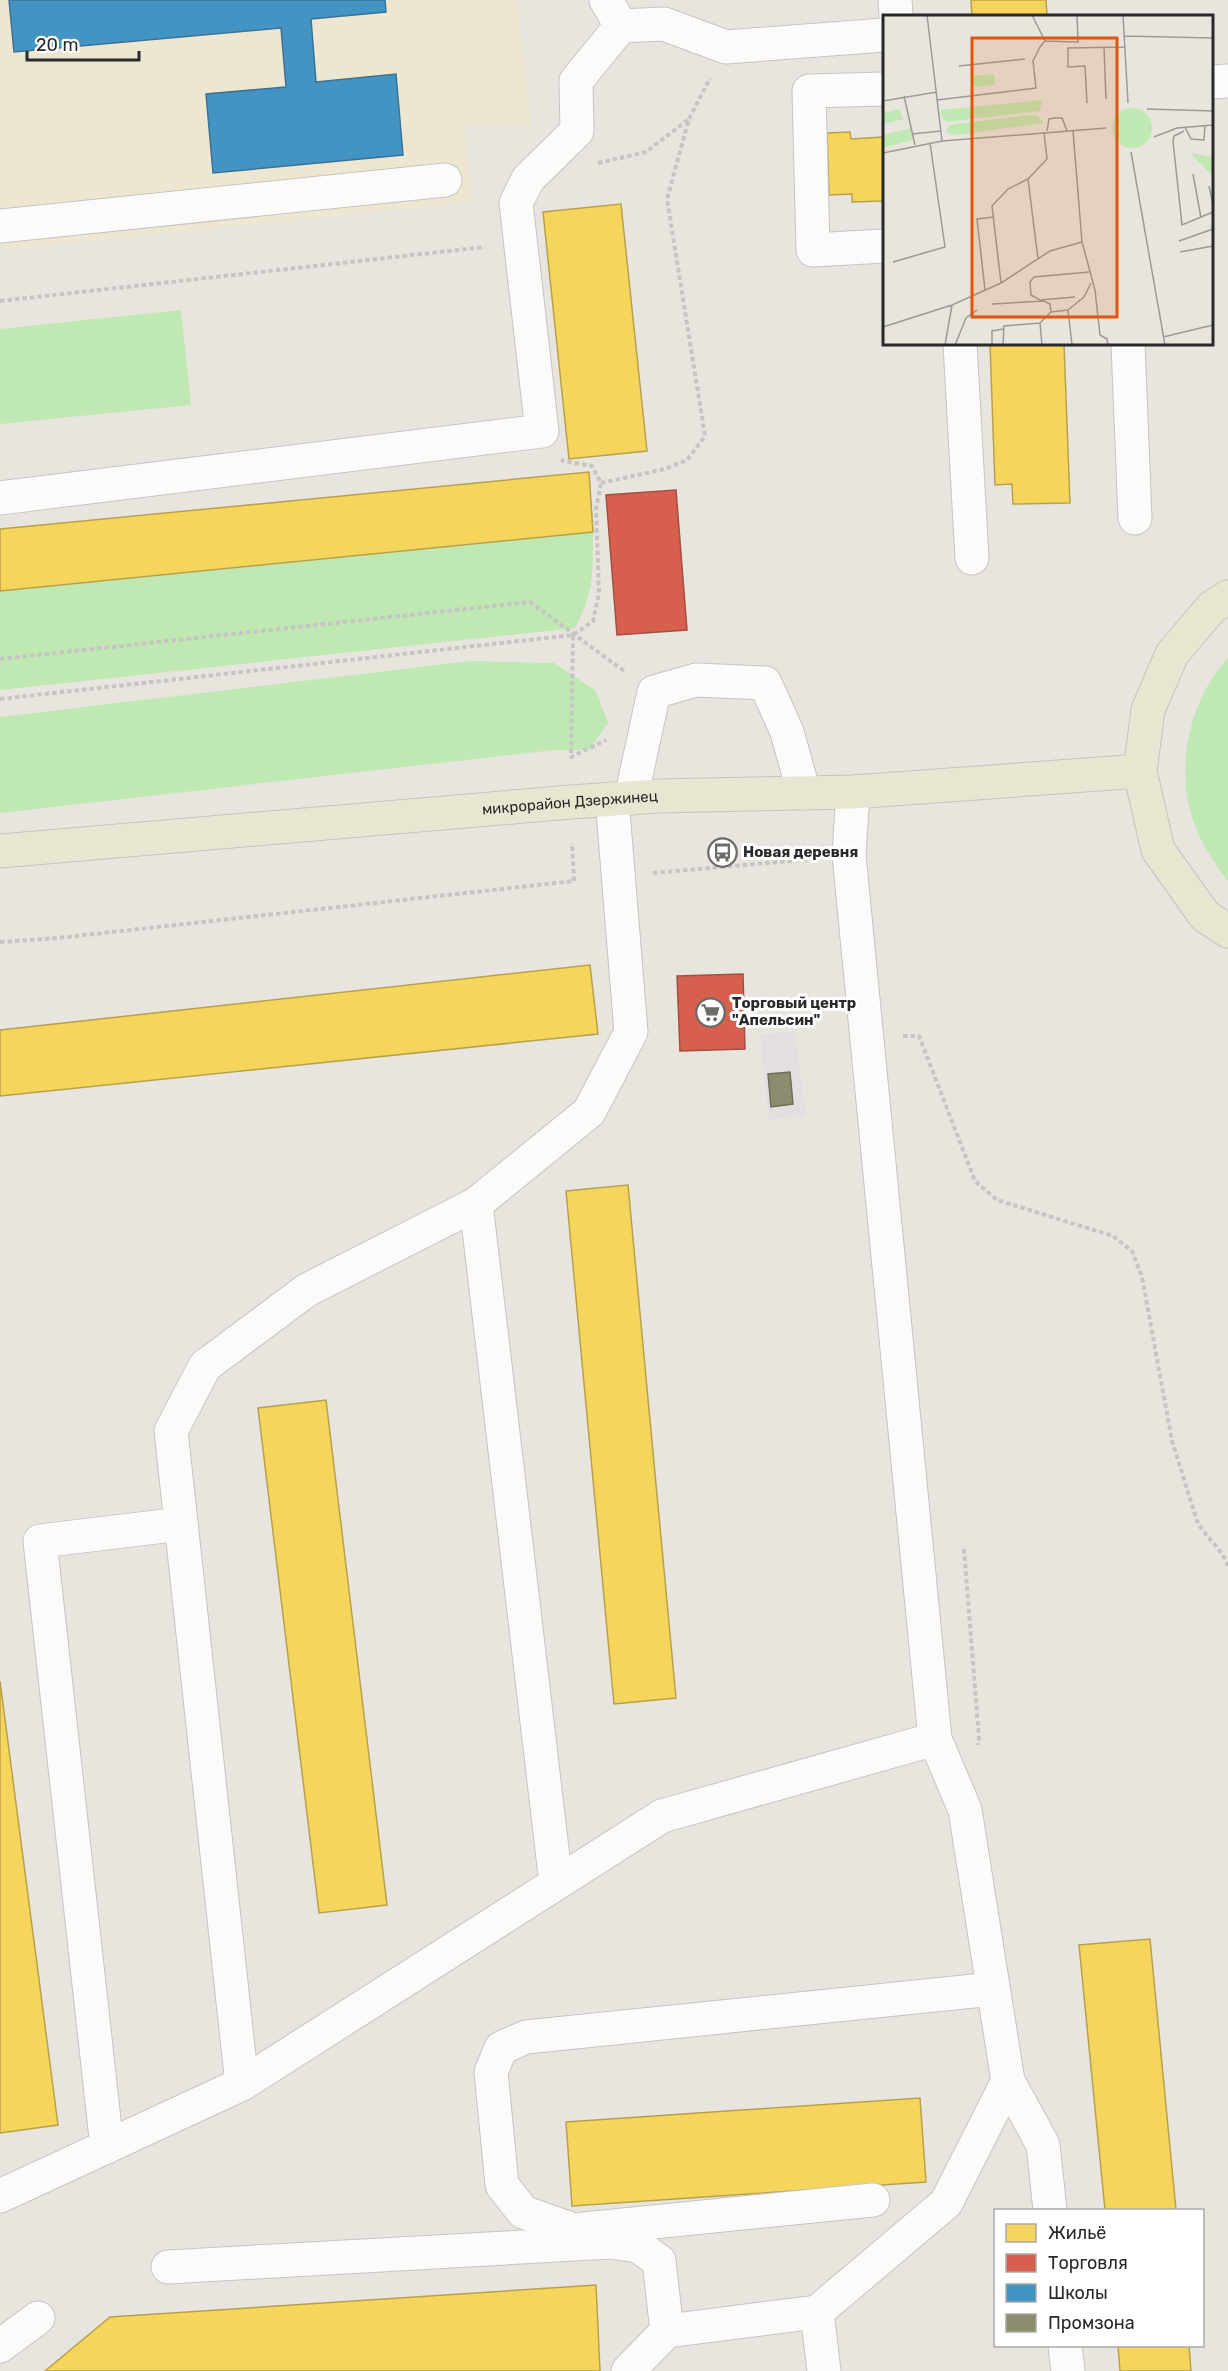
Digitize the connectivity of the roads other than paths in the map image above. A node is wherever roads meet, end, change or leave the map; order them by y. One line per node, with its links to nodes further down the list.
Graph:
1 (895, 0): 3 (lane)
2 (613, 13): 4 (lane); 13 (lane)
3 (896, 15)
4 (883, 35)
5 (1228, 81): 6 (lane)
6 (1213, 82)
7 (883, 89): 10 (lane)
8 (445, 180): 9 (lane)
9 (0, 226)
10 (883, 246)
11 (960, 345): 15 (lane)
12 (1128, 345): 14 (lane)
13 (0, 498)
14 (1135, 518)
15 (972, 558)
16 (1228, 597): 17 (main road)
17 (1140, 771): 18 (main road, микрорайон Дзержинец); 22 (main road)
18 (854, 792): 19 (main road, микрорайон Дзержинец); 25 (lane)
19 (804, 793): 20 (main road, микрорайон Дзержинец); 20 (lane)
20 (622, 798): 21 (main road, микрорайон Дзержинец); 23 (lane)
21 (0, 851)
22 (1228, 931)
23 (476, 1204): 24 (lane); 26 (lane)
24 (181, 1524): 29 (lane); 30 (lane)
25 (935, 1739): 26 (lane); 27 (lane)
26 (556, 1883): 29 (lane)
27 (993, 1989): 28 (lane); 32 (lane)
28 (1008, 2081): 33 (lane); 35 (lane)
29 (242, 2084): 30 (lane)
30 (107, 2147): 31 (lane)
31 (0, 2196)
32 (873, 2200)
33 (1050, 2209)
34 (168, 2267): 37 (lane)
35 (818, 2312): 37 (lane); 41 (lane)
36 (38, 2318): 38 (lane)
37 (668, 2331): 40 (lane)
38 (0, 2346)
39 (1065, 2347): 42 (lane)
40 (628, 2371)
41 (824, 2371)
42 (1068, 2371)

